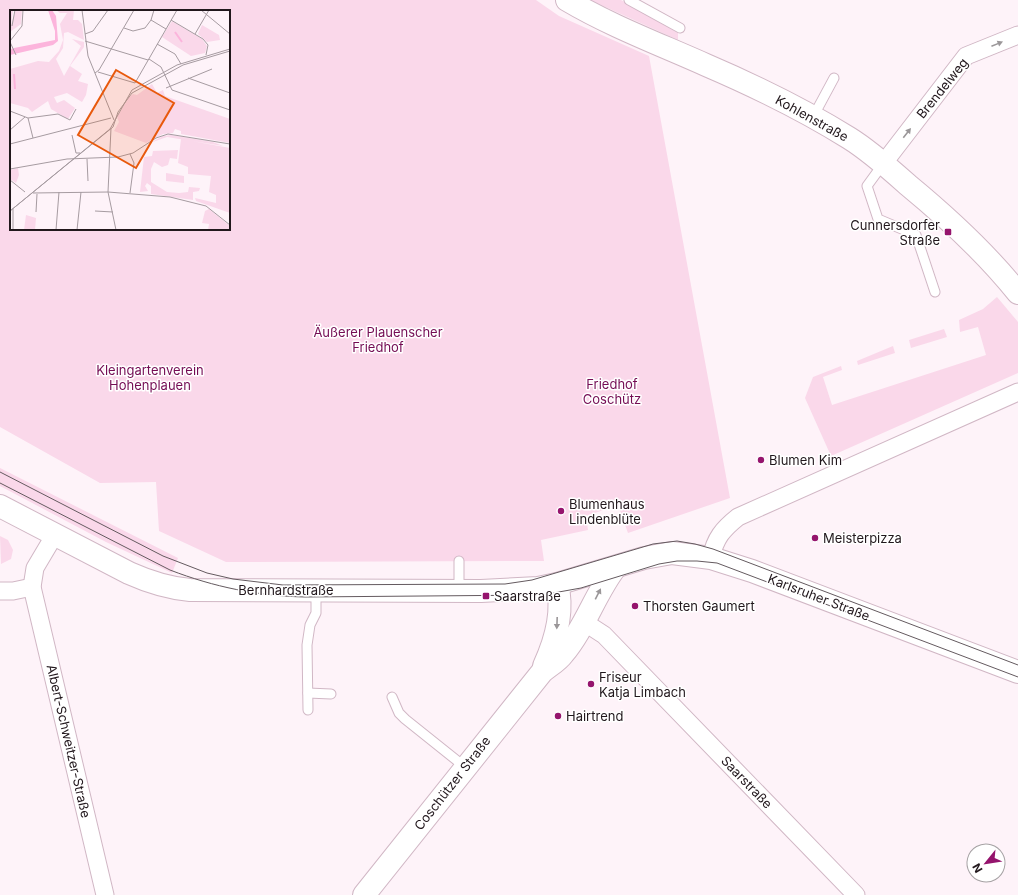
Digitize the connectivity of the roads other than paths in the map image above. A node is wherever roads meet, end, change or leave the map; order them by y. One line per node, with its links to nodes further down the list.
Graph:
1 (629, 0): 3 (lane)
2 (578, 3): 6 (street, Kohlenstraße)
3 (680, 28)
4 (1018, 35): 7 (street, Brendelweg, one-way to 4)
5 (834, 78): 6 (lane)
6 (814, 117): 7 (street, Kohlenstraße)
7 (883, 164): 8 (lane); 9 (street, Kohlenstraße)
8 (935, 292)
9 (1018, 293)
10 (1018, 392): 13 (street)
11 (0, 506): 12 (street, Bernhardstraße)
12 (54, 536): 17 (street); 19 (street, Bernhardstraße)
13 (711, 558): 15 (street, Karlsruher Straße); 23 (street, Karlsruher Straße)
14 (459, 561): 20 (lane)
15 (615, 568): 16 (street, Bernhardstraße); 21 (street, Coschützer Straße, one-way to 15)
16 (557, 584): 20 (street, Bernhardstraße); 22 (street, Coschützer Straße, one-way to 22)
17 (32, 587): 18 (street); 29 (street, Albert-Schweitzer-Straße)
18 (0, 591)
19 (316, 591): 20 (street, Bernhardstraße); 24 (lane)
20 (459, 591)
21 (584, 622): 22 (street, Coschützer Straße); 31 (street, Saarstraße)
22 (542, 672): 28 (street, Coschützer Straße)
23 (1018, 672)
24 (308, 693): 25 (lane); 27 (lane)
25 (331, 694)
26 (392, 697): 28 (lane)
27 (308, 710)
28 (465, 767): 30 (street, Coschützer Straße)
29 (105, 895)
30 (364, 895)
31 (856, 895)

